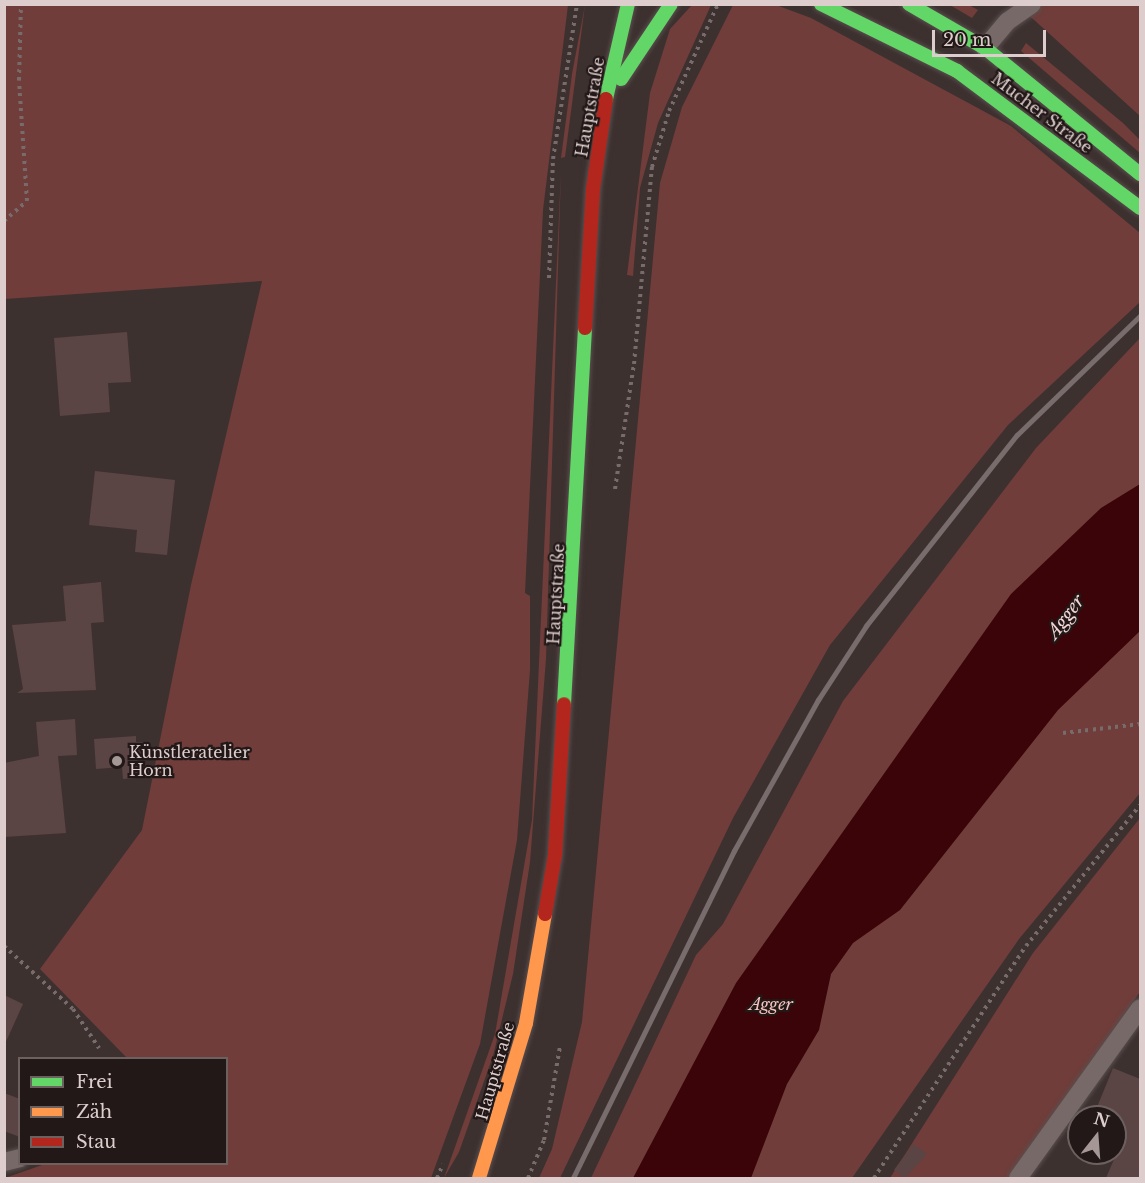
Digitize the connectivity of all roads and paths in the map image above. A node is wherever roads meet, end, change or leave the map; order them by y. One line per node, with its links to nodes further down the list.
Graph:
1 (21, 4): 13 (path)
2 (577, 4): 14 (path)
3 (628, 4): 10 (main road, Hauptstraße)
4 (671, 4): 10 (main road)
5 (718, 4): 15 (path)
6 (820, 4): 12 (main road, Mucher Straße)
7 (909, 4): 9 (main road, Mucher Straße)
8 (1032, 4): 9 (lane)
9 (985, 48): 11 (main road, Mucher Straße)
10 (604, 106): 25 (main road, Hauptstraße)
11 (1140, 174)
12 (1140, 208)
13 (4, 221)
14 (548, 284)
15 (614, 500)
16 (1140, 724): 17 (path)
17 (1063, 734)
18 (1140, 805): 27 (path)
19 (4, 946): 22 (path)
20 (1140, 1008): 28 (lane)
21 (561, 1036): 26 (path)
22 (99, 1048)
23 (445, 1159): 24 (path)
24 (437, 1179)
25 (478, 1179)
26 (528, 1179)
27 (874, 1179)
28 (1018, 1179)

